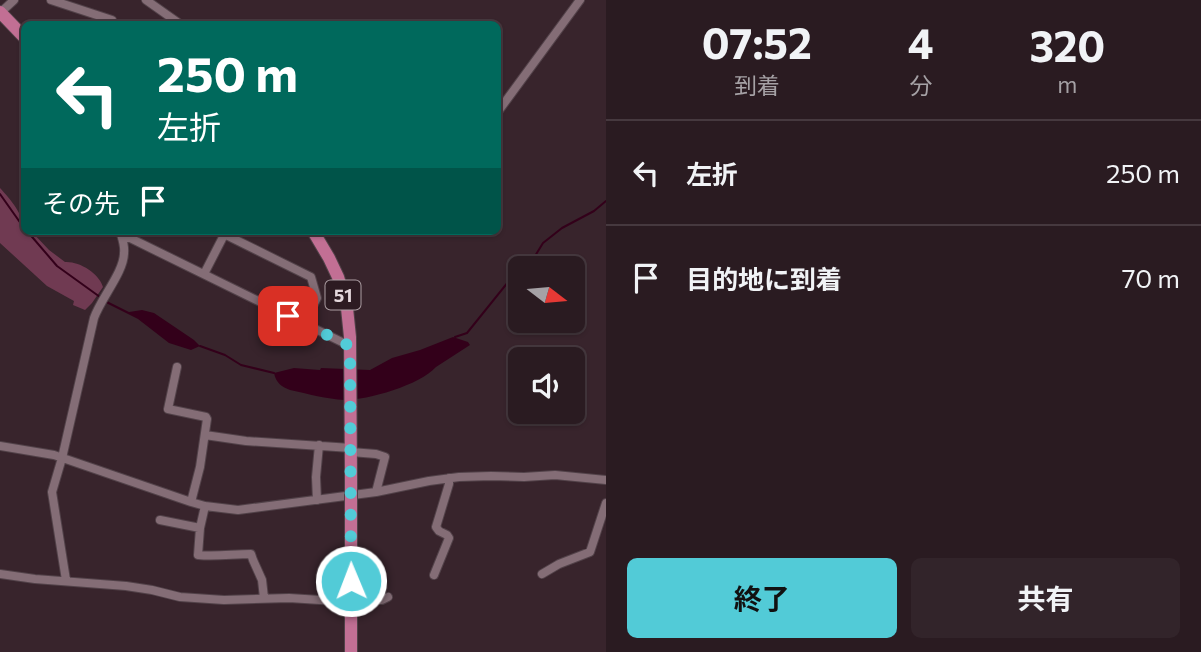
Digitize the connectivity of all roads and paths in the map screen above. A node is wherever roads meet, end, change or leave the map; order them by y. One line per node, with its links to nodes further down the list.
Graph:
1 (14, 0): 5 (street)
2 (51, 0): 6 (street)
3 (146, 0): 7 (street)
4 (580, 0): 9 (street)
5 (0, 13): 8 (main road)
6 (112, 20)
7 (176, 21)
8 (21, 34)
9 (501, 108)
10 (121, 235): 12 (street); 20 (street)
11 (315, 235): 14 (main road, 51)
12 (204, 274): 13 (street); 13 (street)
13 (304, 324): 14 (street)
14 (350, 346): 19 (main road, 51)
15 (177, 367): 16 (street)
16 (205, 435): 17 (street); 25 (street)
17 (319, 445): 19 (street); 24 (street)
18 (0, 446): 20 (street)
19 (351, 450): 23 (street); 36 (main road, 51, bridge)
20 (62, 458): 25 (street); 33 (street)
21 (449, 478): 22 (street); 23 (street); 32 (street)
22 (606, 480)
23 (376, 492): 24 (street)
24 (317, 500): 27 (street)
25 (191, 502): 27 (street)
26 (606, 503): 31 (street)
27 (205, 506): 29 (street)
28 (160, 520): 29 (street)
29 (200, 528): 35 (street)
30 (0, 574): 33 (street)
31 (542, 574)
32 (433, 575)
33 (66, 580): 35 (street)
34 (388, 597): 36 (street)
35 (264, 598): 36 (street)
36 (351, 605): 37 (main road, 51)
37 (351, 652)

